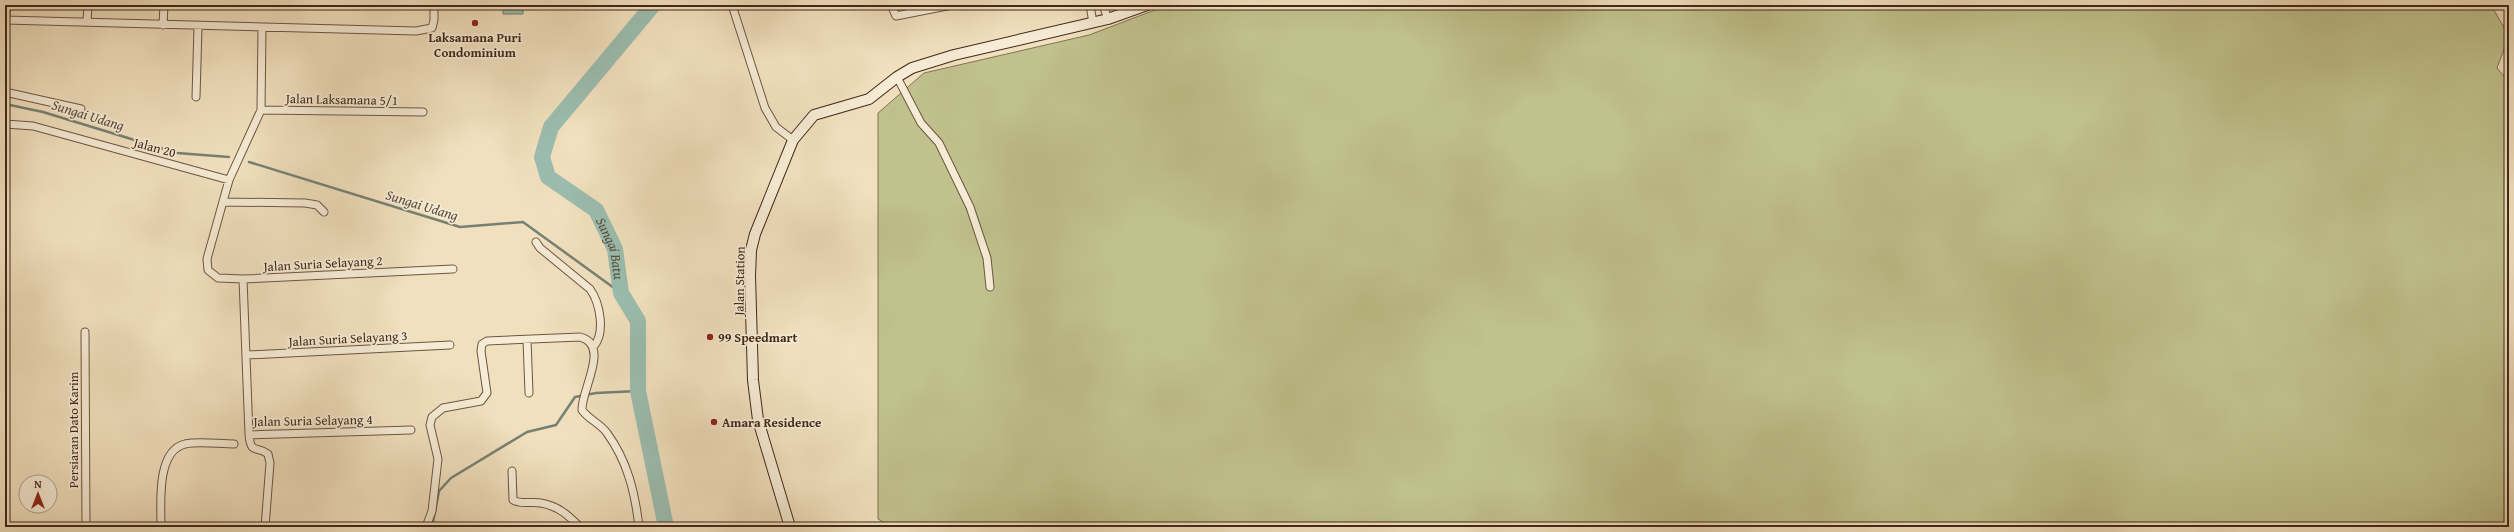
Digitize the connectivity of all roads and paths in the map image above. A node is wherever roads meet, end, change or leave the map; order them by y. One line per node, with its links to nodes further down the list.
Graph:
1 (6, 5): 12 (street)
2 (88, 5): 13 (street)
3 (164, 5): 15 (street)
4 (434, 5): 17 (street)
5 (732, 5): 25 (street)
6 (891, 5): 7 (street)
7 (952, 5)
8 (1090, 5): 14 (street)
9 (1104, 5): 11 (street)
10 (1146, 5): 11 (street, Jalan Station)
11 (1108, 19): 14 (street, Jalan Station)
12 (6, 20): 13 (street)
13 (87, 22): 15 (street)
14 (1093, 23): 18 (street, Jalan Station)
15 (163, 25): 16 (street)
16 (198, 27): 17 (street); 20 (street)
17 (262, 28): 22 (street)
18 (897, 77): 25 (street, Jalan Station); 32 (street)
19 (5, 92): 21 (street)
20 (196, 97)
21 (81, 109)
22 (261, 110): 23 (street, Jalan Laksamana 5/1); 26 (street)
23 (423, 112)
24 (5, 124): 26 (street, Jalan 20)
25 (793, 140): 51 (street, Jalan Station)
26 (229, 180): 27 (street)
27 (224, 202): 28 (street); 31 (street, Jalan Suria Selayang 2)
28 (324, 212)
29 (536, 242): 36 (street)
30 (453, 269): 31 (street, Jalan Suria Selayang 2)
31 (243, 279): 37 (street, Jalan Suria Selayang 4)
32 (990, 287)
33 (85, 332): 45 (street, Persiaran Dato Karim)
34 (527, 340): 36 (street); 38 (street); 48 (street)
35 (450, 345): 37 (street, Jalan Suria Selayang 3)
36 (593, 347): 50 (street)
37 (247, 355): 40 (street, Jalan Suria Selayang 4)
38 (529, 393)
39 (411, 430): 40 (street, Jalan Suria Selayang 4)
40 (249, 435): 47 (street)
41 (234, 444): 46 (street)
42 (512, 471): 49 (street)
43 (5, 527): 44 (street)
44 (14, 527)
45 (86, 527)
46 (161, 527)
47 (265, 527)
48 (426, 527)
49 (580, 527)
50 (639, 527)
51 (790, 527)

